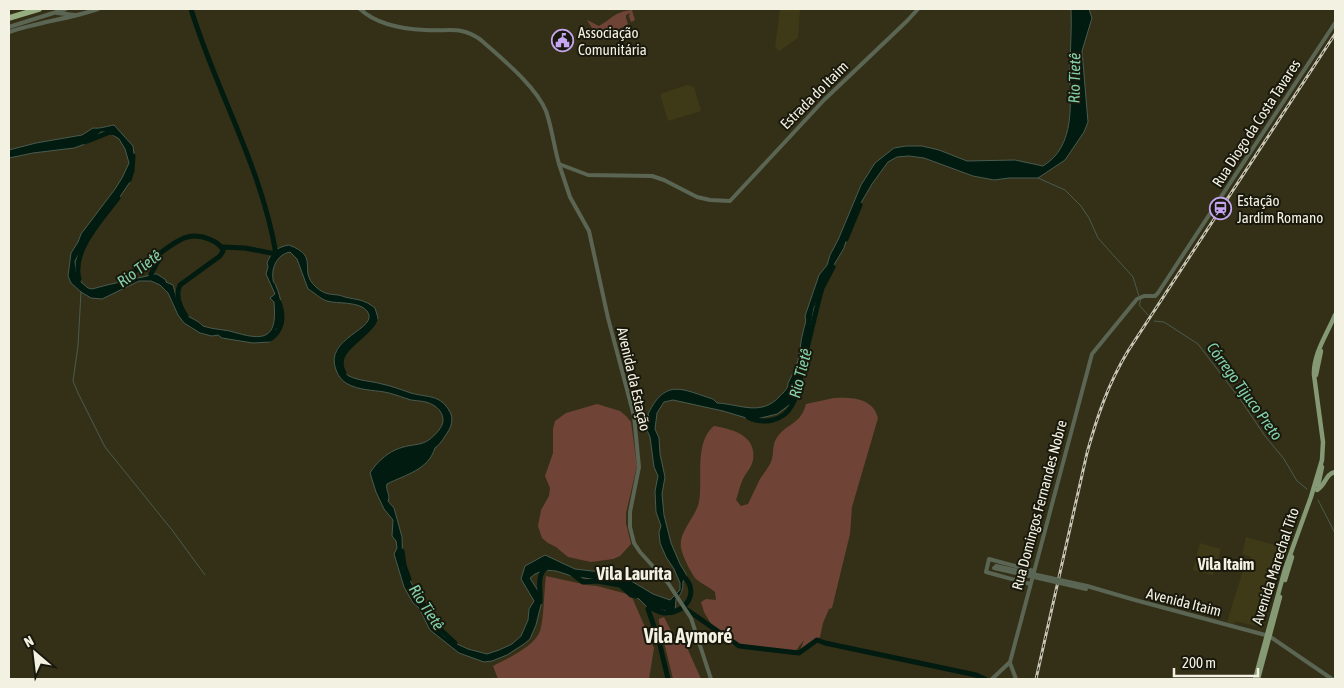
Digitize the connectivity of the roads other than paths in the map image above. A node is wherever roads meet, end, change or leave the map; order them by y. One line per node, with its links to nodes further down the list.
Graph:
1 (39, 9): 8 (highway)
2 (66, 9): 6 (street)
3 (98, 9): 7 (street)
4 (360, 9): 12 (street, Avenida da Estação)
5 (918, 9): 12 (street, Estrada do Itaim)
6 (55, 12): 7 (street); 10 (street)
7 (77, 16): 11 (street)
8 (9, 18)
9 (1335, 23): 14 (street, Rua Diogo da Costa Tavares)
10 (9, 27)
11 (9, 32)
12 (559, 164): 29 (street, Avenida da Estação)
13 (1335, 315): 15 (main road, Avenida Marechal Tito)
14 (1092, 354): 22 (street, Rua Domingos Fernandes Nobre)
15 (1323, 467): 16 (main road); 17 (main road); 18 (main road, Avenida Marechal Tito); 24 (main road, Avenida Marechal Tito)
16 (1335, 471): 17 (main road)
17 (1330, 474): 18 (main road)
18 (1317, 490): 24 (main road, Avenida Marechal Tito)
19 (989, 560): 20 (street); 21 (street, Avenida Itaim); 22 (street)
20 (988, 567): 21 (street, Avenida Itaim); 23 (street)
21 (995, 567): 24 (street, Avenida Itaim, bridge)
22 (1034, 570): 23 (street, Rua Domingos Fernandes Nobre)
23 (1030, 584): 25 (street, Rua Domingos Fernandes Nobre)
24 (1267, 635): 31 (main road, Avenida Marechal Tito); 32 (street, Avenida Itaim)
25 (1010, 662): 26 (street, Rua Domingos Fernandes Nobre); 27 (street, Rua Domingos Fernandes Nobre)
26 (1004, 670): 27 (street); 28 (street, Rua Domingos Fernandes Nobre)
27 (1012, 671): 30 (street, Rua Domingos Fernandes Nobre)
28 (993, 678)
29 (711, 679)
30 (1016, 679)
31 (1256, 679)
32 (1332, 679)

